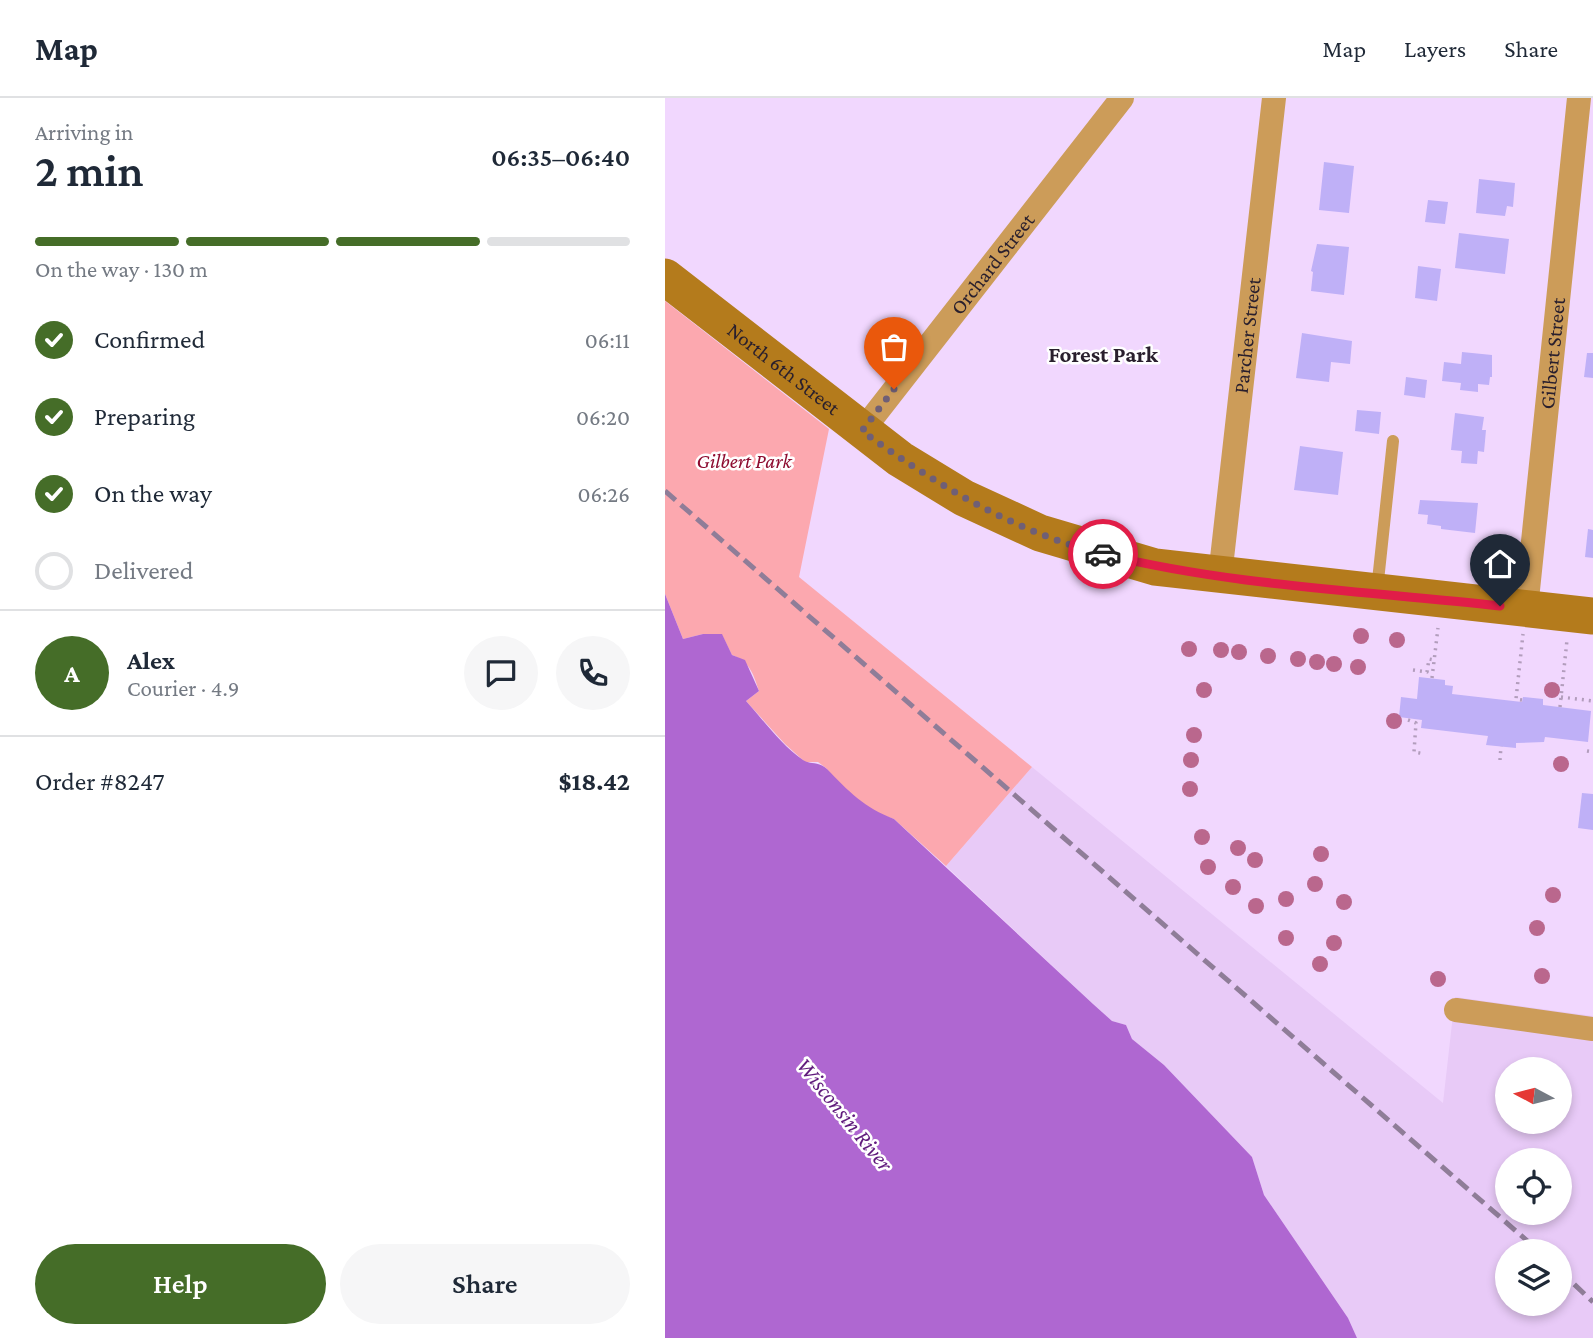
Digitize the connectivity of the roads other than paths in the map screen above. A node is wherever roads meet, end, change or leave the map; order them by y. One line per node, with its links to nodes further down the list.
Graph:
1 (1122, 98): 5 (street, Orchard Street)
2 (1274, 98): 7 (street, Parcher Street)
3 (1579, 98): 9 (street, Gilbert Street)
4 (665, 277): 5 (main road, North 6th Street)
5 (862, 431): 7 (main road, North 6th Street)
6 (1393, 441): 8 (lane)
7 (1220, 576): 8 (main road, North 6th Street)
8 (1376, 593): 9 (main road, North 6th Street)
9 (1525, 621): 10 (main road, North 6th Street)
10 (1580, 627)
11 (1456, 1010): 12 (street)
12 (1593, 1029)

